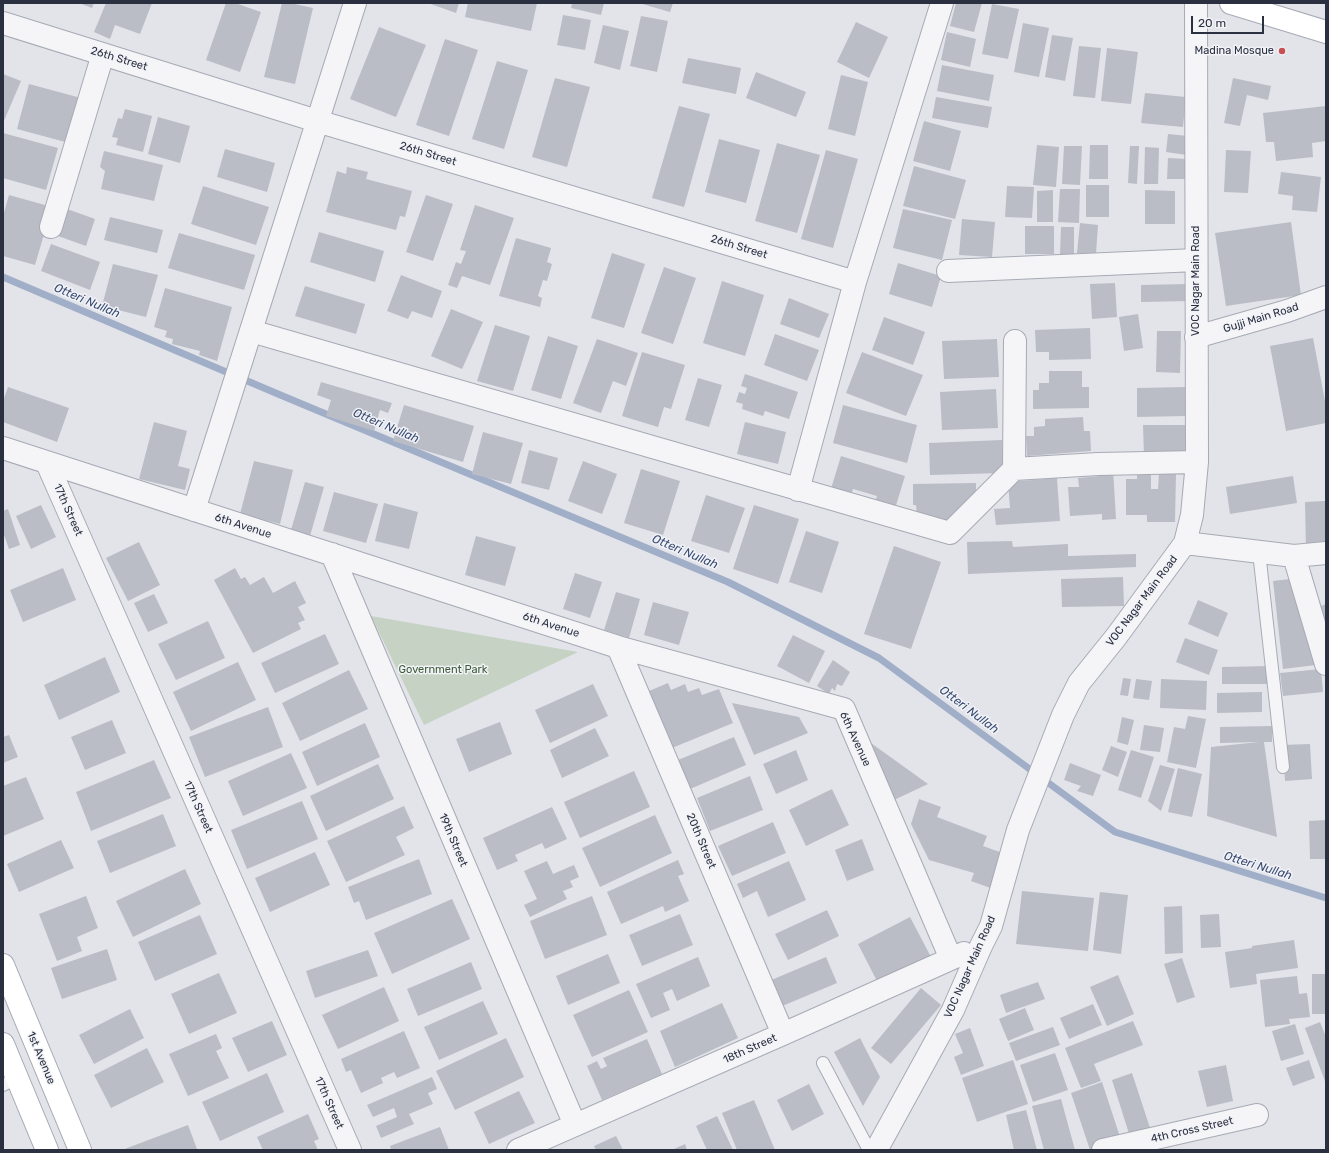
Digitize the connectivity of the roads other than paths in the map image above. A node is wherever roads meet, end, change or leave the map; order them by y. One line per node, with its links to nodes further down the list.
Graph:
1 (355, 3): 8 (street)
2 (942, 3): 12 (street)
3 (1196, 3): 10 (street, VOC Nagar Main Road)
4 (1231, 3): 6 (street)
5 (3, 23): 7 (street, 26th Street)
6 (1326, 32)
7 (103, 54): 8 (street, 26th Street); 9 (street)
8 (318, 121): 12 (street, 26th Street); 14 (street)
9 (51, 227)
10 (1196, 260): 11 (street); 15 (street, VOC Nagar Main Road)
11 (948, 271)
12 (855, 282): 21 (street)
13 (1326, 297): 15 (street, Gujji Main Road)
14 (251, 331): 21 (street); 22 (street)
15 (1196, 338): 18 (street, VOC Nagar Main Road)
16 (1015, 341): 20 (street)
17 (3, 448): 19 (street, 6th Avenue)
18 (1197, 462): 20 (street); 23 (street, VOC Nagar Main Road)
19 (47, 463): 22 (street, 6th Avenue); 42 (street, 17th Street)
20 (1014, 469): 21 (street)
21 (798, 490)
22 (194, 510): 26 (street, 6th Avenue)
23 (1185, 543): 24 (street); 31 (street, VOC Nagar Main Road)
24 (1259, 552): 27 (street); 30 (lane)
25 (1326, 553): 27 (street)
26 (332, 554): 28 (street, 6th Avenue); 39 (street, 19th Street)
27 (1294, 556): 29 (street)
28 (618, 647): 32 (street, 6th Avenue); 34 (street, 20th Street)
29 (1326, 664)
30 (1283, 767)
31 (981, 946): 32 (street, 18th Street); 45 (street, VOC Nagar Main Road)
32 (951, 959): 34 (street, 18th Street)
33 (3, 965): 41 (street, 1st Avenue)
34 (783, 1034): 39 (street, 18th Street)
35 (3, 1044): 37 (street)
36 (823, 1063): 44 (lane)
37 (10, 1081): 40 (street)
38 (1257, 1115): 46 (street, 4th Cross Street)
39 (575, 1125): 43 (street, 18th Street)
40 (47, 1150)
41 (80, 1150)
42 (350, 1150)
43 (518, 1150)
44 (869, 1150)
45 (878, 1150)
46 (1103, 1150)

